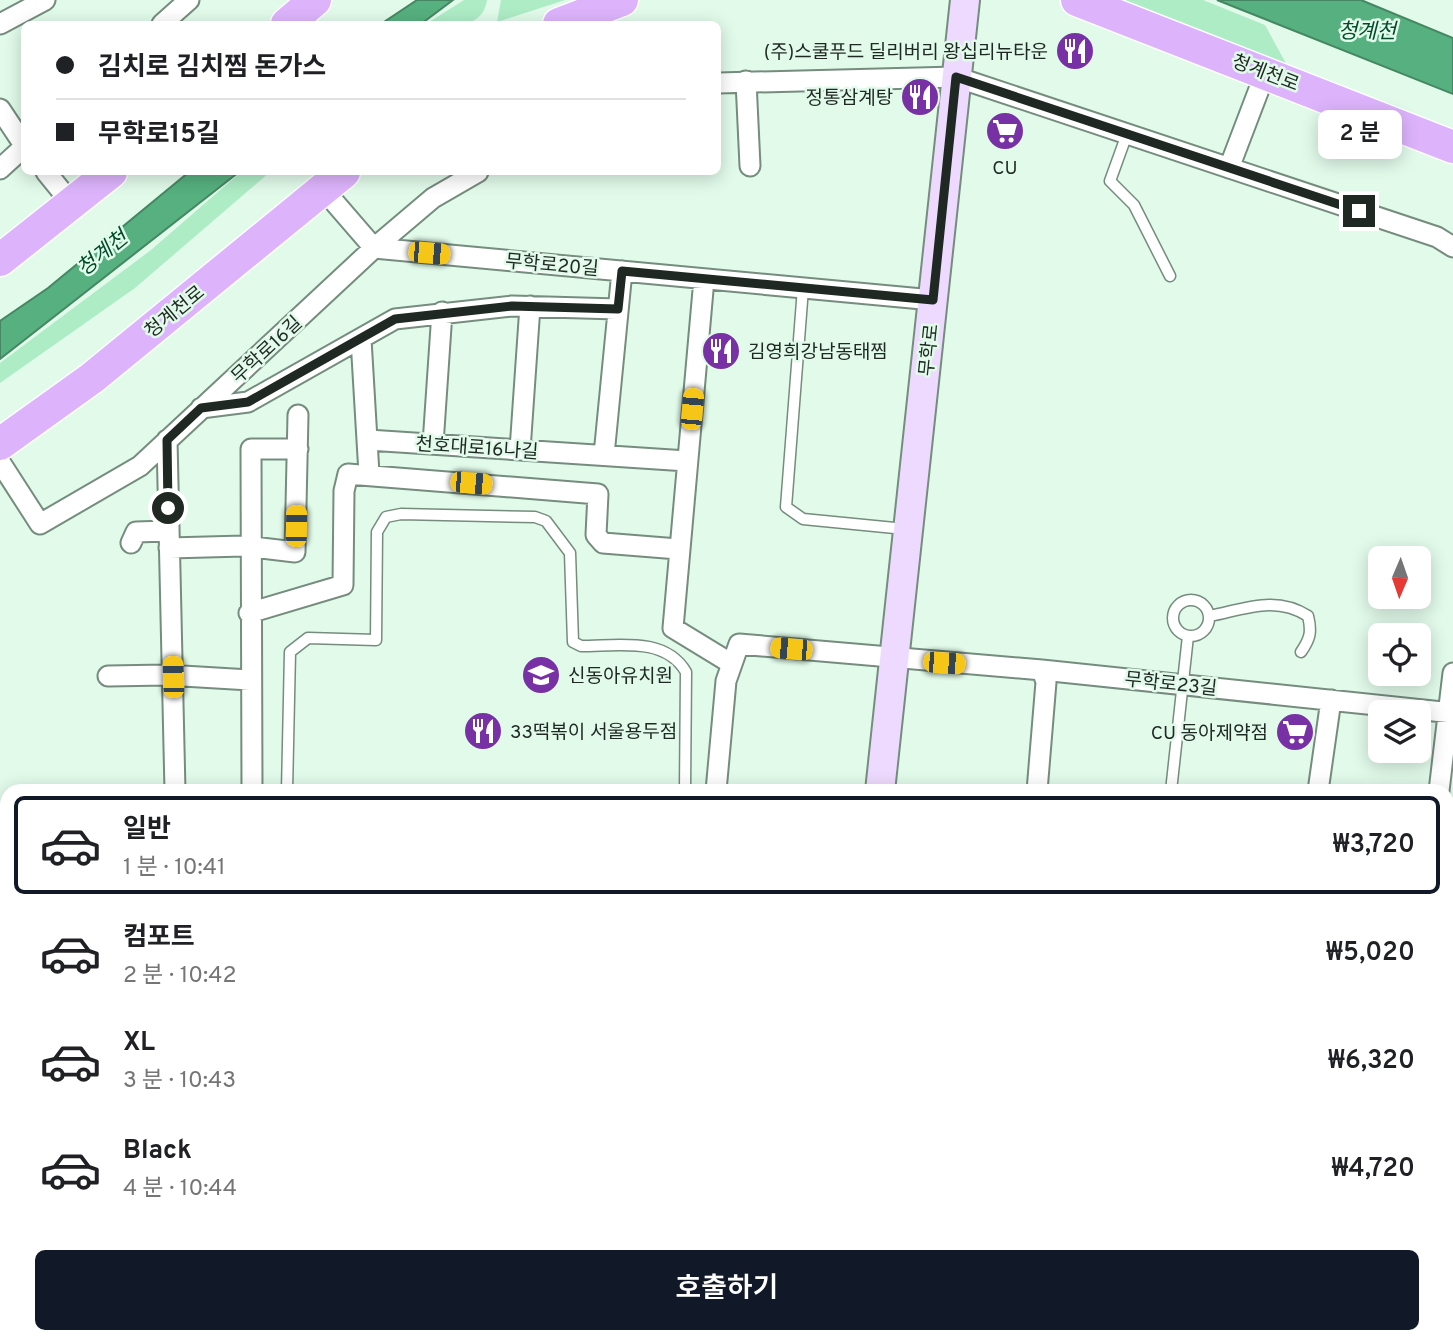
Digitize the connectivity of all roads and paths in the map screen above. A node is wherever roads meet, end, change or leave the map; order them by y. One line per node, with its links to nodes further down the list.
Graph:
1 (45, 0): 10 (street)
2 (189, 0): 7 (street)
3 (315, 0): 8 (main road)
4 (622, 0): 9 (main road)
5 (965, 0): 12 (main road, 무학로)
6 (1077, 0): 11 (main road, 청계천로)
7 (165, 21)
8 (290, 21)
9 (574, 21)
10 (0, 24)
11 (1266, 71): 18 (main road, 청계천로); 21 (street)
12 (956, 77): 13 (street); 16 (street); 35 (main road, 무학로)
13 (746, 81): 14 (street); 20 (street)
14 (721, 83)
15 (0, 109): 17 (street)
16 (1127, 134): 21 (street); 32 (lane)
17 (21, 141)
18 (1453, 147)
19 (21, 149): 22 (street)
20 (750, 166)
21 (1229, 168): 28 (street)
22 (0, 169)
23 (48, 175): 27 (street)
24 (107, 175): 27 (main road)
25 (473, 175): 29 (street, 무학로16길)
26 (333, 180): 29 (street); 44 (main road, 청계천로)
27 (72, 204): 30 (main road)
28 (1453, 247)
29 (374, 248): 31 (street, 무학로20길); 40 (street, 무학로16길)
30 (0, 260)
31 (622, 271): 33 (street, 무학로20길); 37 (street)
32 (1170, 276)
33 (704, 279): 34 (street, 무학로20길); 50 (street)
34 (803, 288): 35 (street, 무학로20길); 52 (lane)
35 (933, 300): 52 (main road, 무학로)
36 (530, 306): 37 (street); 38 (street); 47 (street)
37 (618, 309): 48 (street)
38 (442, 312): 39 (street); 45 (street)
39 (361, 339): 40 (street); 43 (street)
40 (201, 408): 42 (street, 무학로16길)
41 (299, 415): 46 (street)
42 (167, 440): 49 (street, 무학로16길); 53 (street)
43 (368, 440): 45 (street, 천호대로16나길); 51 (street)
44 (0, 444)
45 (433, 444): 47 (street, 천호대로16나길)
46 (298, 449): 55 (street); 55 (street)
47 (520, 450): 48 (street, 천호대로16나길)
48 (604, 455): 50 (street, 천호대로16나길)
49 (0, 461)
50 (687, 461): 56 (street)
51 (369, 474): 56 (street); 57 (street)
52 (909, 529): 61 (main road, 무학로)
53 (169, 539): 54 (street); 55 (street); 66 (street)
54 (131, 543)
55 (251, 548): 57 (street)
56 (678, 548): 62 (street)
57 (249, 613): 67 (street)
58 (1210, 616): 59 (lane); 59 (lane); 60 (lane)
59 (1188, 636): 68 (lane)
60 (1301, 652)
61 (894, 659): 62 (street); 63 (street, 무학로23길); 76 (main road, 무학로)
62 (732, 664): 75 (street)
63 (1042, 670): 68 (street, 무학로23길); 77 (street)
64 (1453, 673): 70 (street)
65 (108, 676): 66 (street)
66 (173, 677): 67 (street); 71 (street)
67 (250, 680): 72 (street)
68 (1182, 684): 69 (street, 무학로23길); 78 (lane)
69 (1331, 700): 70 (street, 무학로23길); 79 (street)
70 (1451, 713): 80 (street)
71 (175, 784)
72 (252, 784)
73 (287, 784): 74 (lane)
74 (685, 784)
75 (717, 784)
76 (881, 784)
77 (1038, 784)
78 (1172, 784)
79 (1319, 784)
80 (1439, 784)

